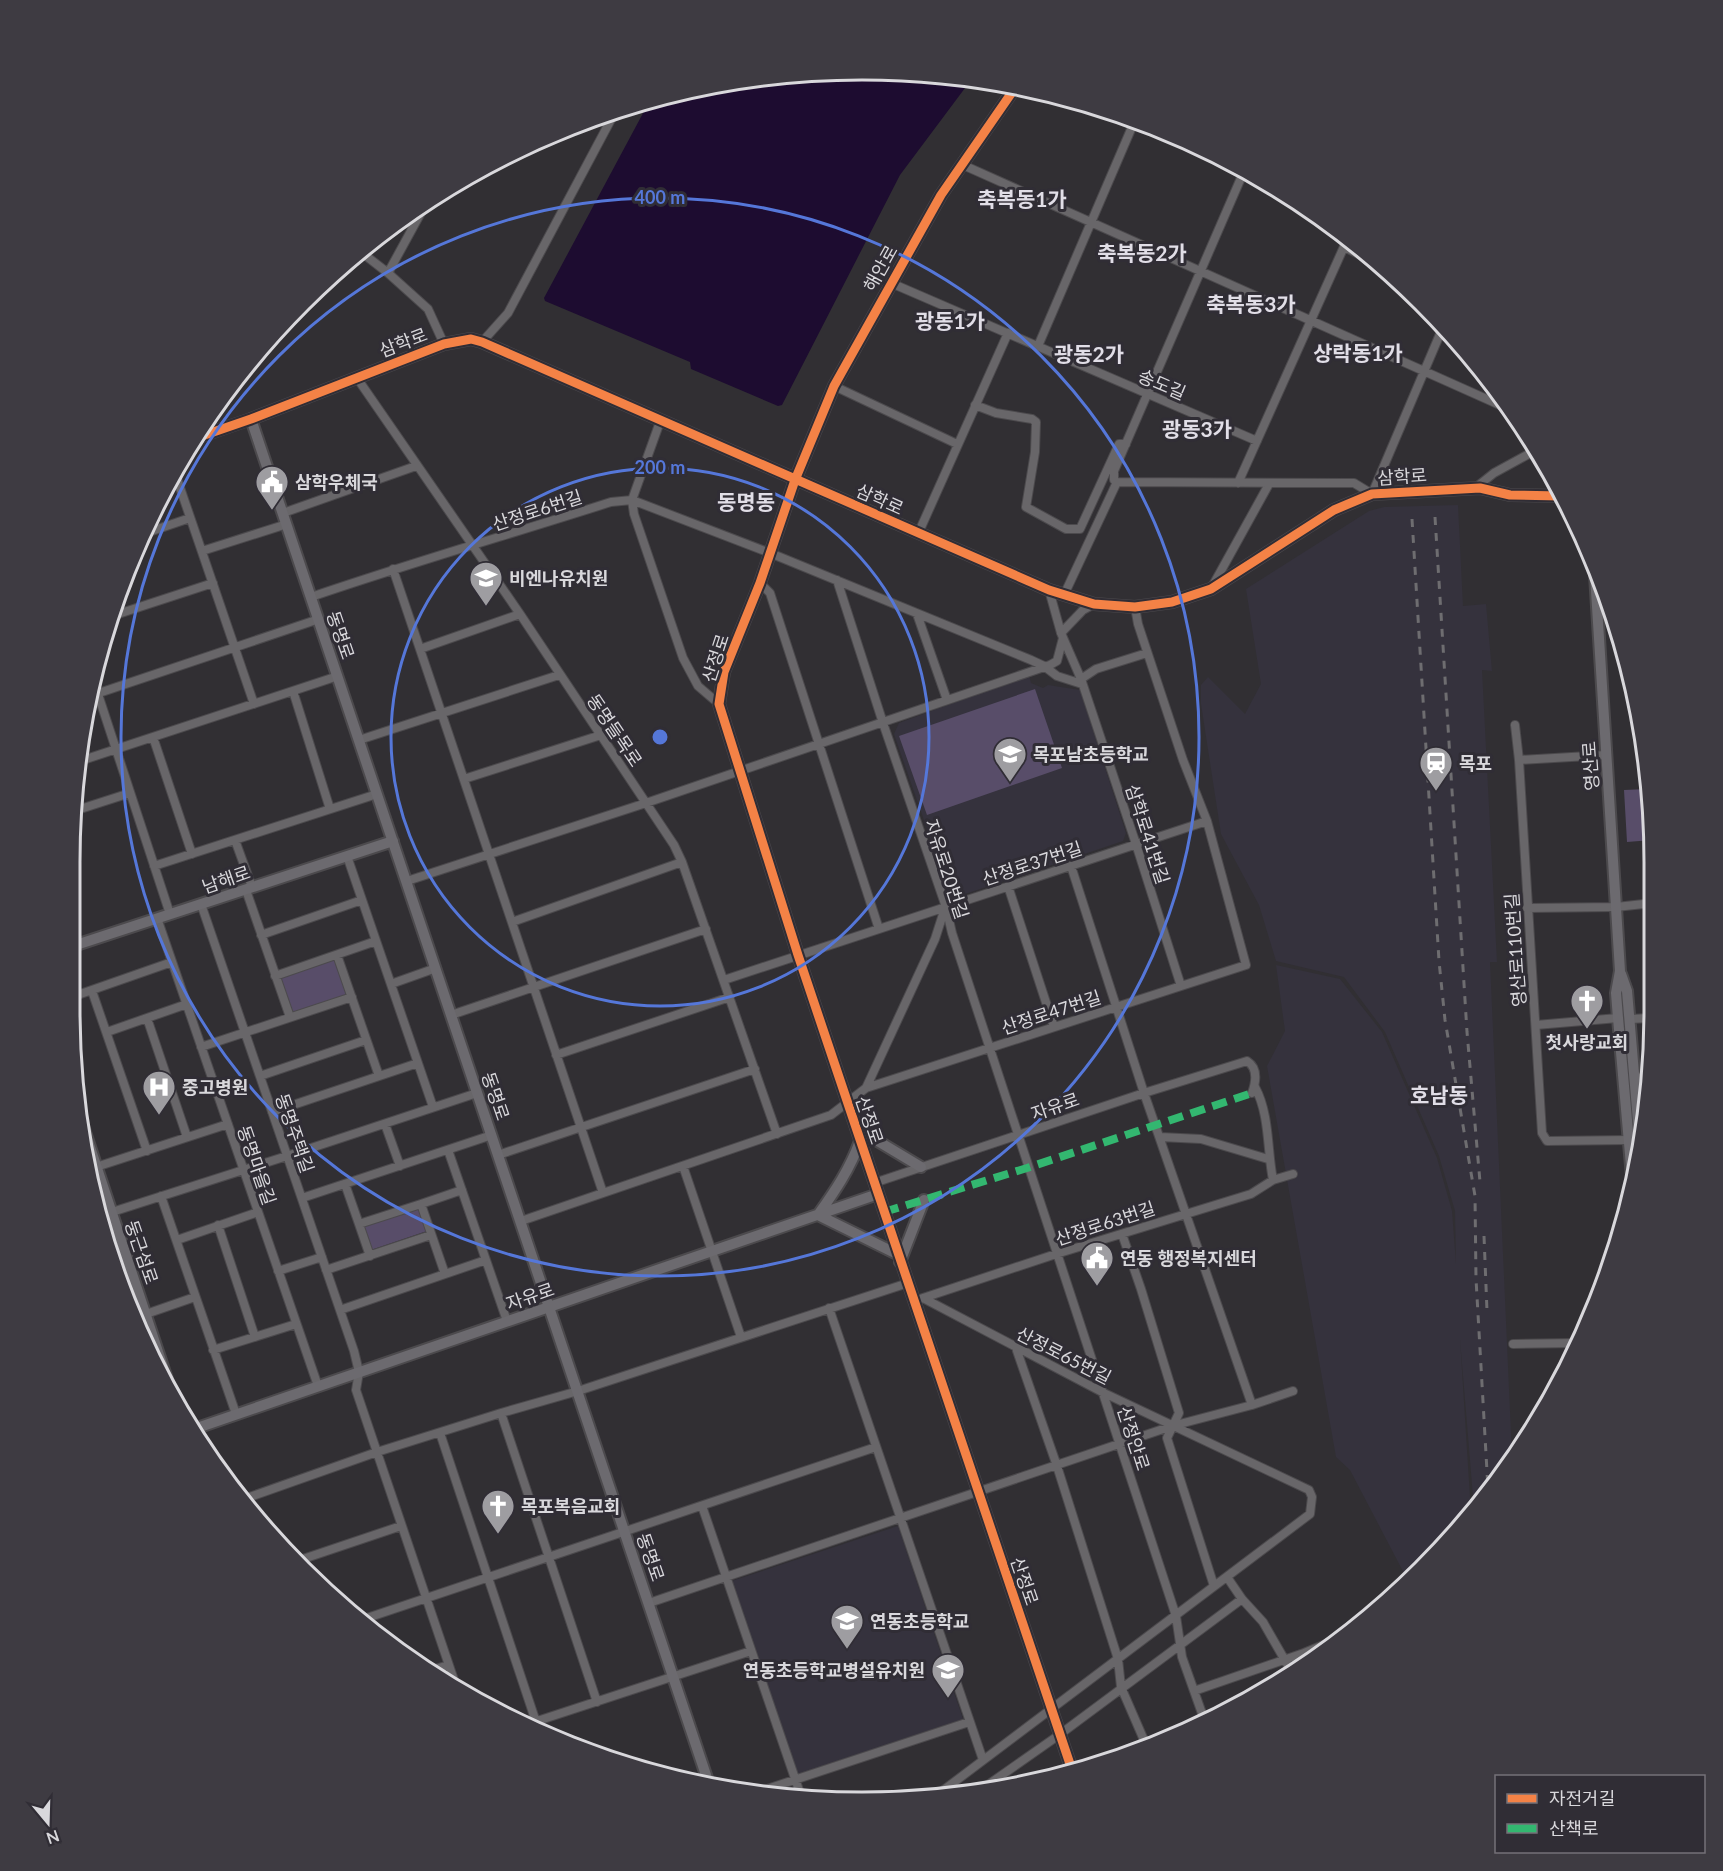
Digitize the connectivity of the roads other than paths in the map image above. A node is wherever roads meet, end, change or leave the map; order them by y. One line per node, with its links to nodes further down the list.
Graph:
1 (1011, 94): 4 (street, 해안로)
2 (610, 121): 16 (street)
3 (1132, 128): 7 (street)
4 (963, 165): 7 (street); 12 (street, 해안로)
5 (1241, 178): 10 (street)
6 (419, 217): 11 (street)
7 (1091, 223): 10 (street); 18 (street)
8 (1344, 246): 13 (street)
9 (367, 256): 11 (street)
10 (1200, 271): 13 (street); 22 (street)
11 (388, 273): 17 (street)
12 (891, 283): 14 (street, 송도길); 21 (street, 해안로)
13 (1311, 320): 19 (street); 28 (street)
14 (1008, 333): 18 (street, 송도길); 24 (street)
15 (1439, 336): 19 (street)
16 (482, 342): 17 (street, 삼학로); 26 (street, 삼학로)
17 (444, 344): 20 (street, 삼학로)
18 (1038, 346): 22 (street, 송도길)
19 (1424, 371): 23 (street); 39 (street)
20 (357, 378): 25 (street, 삼학로); 32 (street, 동명들목로)
21 (834, 386): 29 (street); 33 (street, 해안로)
22 (1148, 394): 28 (street, 송도길); 30 (street)
23 (1495, 403)
24 (975, 405): 29 (street); 30 (street)
25 (251, 419): 27 (street, 삼학로); 42 (street, 동명로)
26 (661, 420): 33 (street, 삼학로); 41 (street)
27 (206, 434)
28 (1257, 441): 36 (street)
29 (957, 444): 46 (street)
30 (1126, 444): 35 (street)
31 (1529, 454): 38 (street)
32 (416, 466): 42 (street); 47 (street, 동명들목로)
33 (795, 480): 46 (street, 삼학로); 49 (street, 산정로)
34 (178, 482): 43 (street)
35 (1117, 482): 36 (street); 56 (street)
36 (1238, 483): 37 (street)
37 (1269, 484): 39 (street); 54 (street)
38 (1473, 489): 39 (street, 삼학로); 40 (street, 삼학로)
39 (1372, 494): 54 (street, 삼학로)
40 (1552, 496)
41 (632, 500): 47 (street, 산정로6번길); 49 (street); 78 (street)
42 (283, 513): 44 (street, 동명로)
43 (190, 518): 45 (street); 48 (street)
44 (287, 524): 48 (street); 57 (street, 동명로)
45 (154, 530)
46 (918, 534): 55 (street, 삼학로)
47 (472, 547): 50 (street, 산정로6번길); 61 (street, 동명들목로)
48 (202, 551): 52 (street)
49 (770, 553): 51 (street); 53 (street, 산정로)
50 (393, 569): 57 (street, 산정로6번길); 67 (street)
51 (837, 580): 62 (street); 80 (street, 자유로20번길)
52 (213, 583): 60 (street); 66 (street)
53 (760, 584): 78 (street, 산정로); 85 (street)
54 (1211, 589): 59 (street, 삼학로)
55 (1049, 590): 56 (street, 삼학로); 65 (street, 삼학로41번길)
56 (1064, 595): 58 (street, 삼학로)
57 (311, 597): 64 (street, 동명로)
58 (1094, 604): 59 (street, 삼학로); 65 (street)
59 (1135, 607): 68 (street)
60 (120, 613)
61 (520, 614): 67 (street); 70 (street, 동명들목로)
62 (917, 614): 69 (street); 76 (street)
63 (1603, 614): 87 (street, 영산로)
64 (319, 619): 66 (street); 71 (street, 동명로)
65 (1062, 635): 69 (street); 72 (street, 삼학로41번길)
66 (235, 647): 74 (street); 77 (street)
67 (420, 649): 79 (street)
68 (1147, 653): 72 (street); 97 (street)
69 (1044, 666): 72 (street); 76 (street)
70 (559, 675): 79 (street); 82 (street, 동명들목로)
71 (338, 676): 73 (street); 84 (street, 동명로)
72 (1082, 682): 100 (street, 삼학로41번길)
73 (293, 691): 77 (street); 96 (street)
74 (99, 692)
75 (98, 696): 86 (street)
76 (947, 700): 80 (street)
77 (254, 704): 83 (street)
78 (719, 704): 90 (street, 산정로)
79 (441, 713): 84 (street); 91 (street)
80 (883, 723): 85 (street); 113 (street, 자유로20번길)
81 (1515, 725): 89 (street, 영산로110번길)
82 (601, 735): 91 (street); 94 (street, 동명들목로)
83 (153, 737): 86 (street); 101 (street)
84 (359, 740): 93 (street, 동명로)
85 (818, 745): 90 (street); 120 (street)
86 (116, 749): 88 (street); 92 (street)
87 (1606, 755): 89 (street); 114 (street, 영산로)
88 (86, 759)
89 (1519, 760): 115 (street, 영산로110번길)
90 (739, 772): 94 (street); 125 (street, 산정로)
91 (464, 779): 102 (street)
92 (130, 792): 95 (street); 105 (street)
93 (377, 794): 96 (street); 99 (street, 동명로)
94 (646, 803): 102 (street); 104 (street, 동명들목로)
95 (81, 809)
96 (330, 809): 98 (street)
97 (1207, 821): 100 (street, 산정로37번길); 132 (street, 산정로47번길)
98 (235, 840): 101 (street); 109 (street)
99 (393, 841): 103 (street, 남해로); 107 (street, 동명로)
100 (1136, 844): 106 (street, 산정로37번길); 132 (street, 삼학로41번길)
101 (192, 854): 105 (street)
102 (489, 854): 107 (street); 118 (street)
103 (347, 856): 109 (street, 남해로); 110 (street)
104 (682, 862): 118 (street); 119 (street, 동명들목로)
105 (154, 866): 116 (street)
106 (1071, 866): 108 (street, 산정로37번길); 139 (street)
107 (407, 881): 127 (street, 동명로)
108 (1008, 886): 113 (street, 산정로37번길); 147 (street)
109 (249, 888): 111 (street, 남해로); 121 (street)
110 (362, 900): 121 (street); 122 (street)
111 (201, 904): 116 (street, 남해로); 149 (street, 동명주택길)
112 (1644, 904): 114 (street)
113 (946, 907): 120 (street, 산정로37번길); 152 (street, 자유로20번길); 160 (street)
114 (1616, 907): 115 (street); 128 (street, 영산로)
115 (1527, 908): 146 (street, 영산로110번길)
116 (170, 914): 117 (street, 남해로)
117 (157, 918): 123 (street, 남해로); 126 (street, 동명마을길)
118 (512, 922): 133 (street)
119 (706, 929): 130 (street, 동명들목로); 133 (street)
120 (879, 929): 125 (street, 산정로37번길)
121 (261, 935): 129 (street)
122 (376, 942): 124 (street); 131 (street)
123 (80, 944)
124 (337, 955): 129 (street); 136 (street)
125 (798, 955): 130 (street, 산정로37번길); 163 (street, 산정로)
126 (172, 962): 134 (street); 138 (street, 동명마을길)
127 (436, 968): 131 (street); 140 (street, 동명로)
128 (1620, 971): 143 (street, 영산로); 145 (street, 영산로)
129 (275, 976): 141 (street)
130 (724, 980): 137 (street, 동명들목로)
131 (391, 984): 154 (street)
132 (1181, 986): 139 (street, 산정로47번길)
133 (534, 987): 140 (street); 153 (street)
134 (92, 991): 135 (street); 148 (street)
135 (80, 995)
136 (352, 997): 141 (street); 150 (street)
137 (730, 997): 153 (street); 155 (street, 동명들목로)
138 (187, 1004): 142 (street); 151 (street, 동명마을길)
139 (1117, 1007): 147 (street, 산정로47번길); 162 (street)
140 (451, 1015): 161 (street, 동명로)
141 (290, 1017): 149 (street)
142 (147, 1018): 148 (street); 175 (street)
143 (1618, 1018): 146 (street); 169 (street, 영산로)
144 (1644, 1018): 145 (street)
145 (1630, 1019): 156 (street, 영산로)
146 (1536, 1024): 178 (street, 영산로110번길)
147 (1054, 1027): 152 (street, 산정로47번길)
148 (107, 1032): 180 (street)
149 (245, 1032): 151 (street); 157 (street, 동명주택길)
150 (366, 1040): 157 (street); 158 (street)
151 (201, 1047): 167 (street, 동명마을길)
152 (989, 1048): 160 (street, 산정로47번길); 174 (street, 자유로20번길)
153 (556, 1055): 170 (street)
154 (418, 1063): 158 (street); 164 (street)
155 (755, 1069): 170 (street); 172 (street, 동명들목로)
156 (1634, 1074): 159 (street); 166 (street, 영산로)
157 (260, 1076): 165 (street, 동명주택길)
158 (379, 1076): 165 (street)
159 (1640, 1079)
160 (866, 1088): 163 (street)
161 (477, 1092): 164 (street); 173 (street, 동명로)
162 (1144, 1093): 174 (street, 자유로); 176 (street); 183 (street, 자유로)
163 (847, 1102): 171 (street, 산정로); 172 (street)
164 (433, 1107): 168 (street)
165 (272, 1112): 182 (street, 동명주택길)
166 (1636, 1118)
167 (228, 1124): 175 (street); 189 (street, 동명마을길)
168 (385, 1124): 182 (street); 184 (street)
169 (1635, 1125)
170 (580, 1127): 181 (street); 195 (street)
171 (856, 1128): 177 (street, 산정로); 187 (street)
172 (777, 1134): 185 (street)
173 (492, 1135): 179 (street); 181 (street, 동명로)
174 (1018, 1136): 187 (street, 자유로); 188 (street, 자유로20번길)
175 (188, 1137): 180 (street)
176 (1160, 1137): 183 (street); 204 (street)
177 (860, 1141): 192 (street, 산정로); 205 (street)
178 (1632, 1141)
179 (448, 1150): 184 (street); 194 (street)
180 (147, 1151): 186 (street)
181 (498, 1155): 206 (street, 동명로)
182 (287, 1156): 189 (street); 199 (street, 동명주택길)
183 (1268, 1159): 191 (street)
184 (399, 1166): 193 (street)
185 (683, 1166): 195 (street); 213 (street)
186 (96, 1167)
187 (921, 1167): 192 (street, 자유로)
188 (1028, 1168): 214 (street, 산정안로)
189 (244, 1170): 197 (street); 203 (street, 동명마을길)
190 (1293, 1174): 191 (street, 산정로63번길)
191 (1273, 1180): 204 (street, 산정로63번길)
192 (874, 1183): 196 (street, 산정로)
193 (345, 1184): 199 (street); 207 (street)
194 (462, 1190): 201 (street); 218 (street)
195 (603, 1193): 206 (street)
196 (878, 1194): 205 (street, 자유로); 217 (street, 산정로)
197 (161, 1196): 202 (street); 211 (street)
198 (103, 1198): 202 (street, 둥근섬로)
199 (302, 1198): 216 (street, 동명주택길)
200 (924, 1200): 217 (street)
201 (421, 1204): 207 (street); 210 (street)
202 (112, 1212): 212 (street, 둥근섬로)
203 (258, 1212): 208 (street); 220 (street, 동명마을길)
204 (1187, 1213): 209 (street, 산정로63번길); 242 (street)
205 (818, 1215): 213 (street, 자유로); 217 (street)
206 (521, 1221): 226 (street, 동명로)
207 (359, 1224): 215 (street)
208 (218, 1225): 211 (street); 231 (street)
209 (1122, 1234): 214 (street, 산정로63번길); 245 (street)
210 (432, 1235): 215 (street); 221 (street)
211 (177, 1240): 223 (street)
212 (118, 1249): 225 (street, 둥근섬로)
213 (712, 1251): 226 (street, 자유로); 232 (street)
214 (1056, 1254): 224 (street, 산정로63번길); 241 (street, 산정안로)
215 (370, 1256): 219 (street)
216 (322, 1257): 219 (street, 동명주택길); 220 (street)
217 (899, 1258): 222 (street, 산정로)
218 (486, 1260): 221 (street); 229 (street)
219 (326, 1270): 228 (street, 동명주택길)
220 (278, 1271): 230 (street, 동명마을길)
221 (445, 1274): 228 (street)
222 (908, 1282): 224 (street, 산정로); 227 (street)
223 (195, 1297): 225 (street); 236 (street)
224 (919, 1300): 235 (street, 산정로65번길); 252 (street, 산정로)
225 (140, 1307)
226 (549, 1307): 229 (street, 자유로); 239 (street, 동명로)
227 (830, 1308): 232 (street); 249 (street)
228 (340, 1310): 237 (street, 동명주택길)
229 (507, 1321): 237 (street, 자유로)
230 (296, 1324): 231 (street); 238 (street, 동명마을길)
231 (255, 1337): 236 (street)
232 (741, 1337): 239 (street)
233 (1568, 1343): 234 (street)
234 (1514, 1344)
235 (1016, 1348): 241 (street, 산정로65번길); 251 (street)
236 (213, 1350): 244 (street)
237 (359, 1372): 238 (street, 자유로); 250 (street, 동명주택길)
238 (318, 1386): 244 (street, 자유로)
239 (578, 1391): 243 (street); 257 (street, 동명로)
240 (1293, 1391): 242 (street)
241 (1104, 1393): 245 (street, 산정로65번길); 248 (street, 산정안로)
242 (1252, 1405): 245 (street)
243 (501, 1413): 247 (street); 258 (street)
244 (236, 1414): 246 (street, 자유로)
245 (1172, 1426): 248 (street); 261 (street, 산정로65번길); 263 (street)
246 (200, 1427)
247 (440, 1433): 250 (street); 262 (street)
248 (1120, 1444): 251 (street); 267 (street, 산정안로)
249 (876, 1447): 254 (street); 255 (street)
250 (377, 1452): 253 (street); 256 (street, 동명주택길)
251 (1057, 1466): 252 (street); 272 (street)
252 (978, 1492): 255 (street); 282 (street, 산정로)
253 (250, 1497)
254 (702, 1506): 257 (street); 260 (street)
255 (900, 1518): 260 (street); 286 (street)
256 (401, 1526): 259 (street); 264 (street, 동명주택길)
257 (625, 1532): 258 (street); 266 (street, 동명로)
258 (549, 1557): 262 (street); 281 (street)
259 (305, 1558)
260 (726, 1577): 266 (street); 271 (street)
261 (1227, 1577): 263 (street); 265 (street)
262 (488, 1578): 264 (street); 284 (street)
263 (1214, 1586): 267 (street)
264 (425, 1599): 268 (street); 274 (street, 동명주택길)
265 (1242, 1599): 269 (street); 273 (street)
266 (649, 1603): 278 (street, 동명로)
267 (1176, 1616): 269 (street, 산정안로); 272 (street)
268 (370, 1617)
269 (1179, 1644): 279 (street); 280 (street, 산정안로)
270 (1310, 1650): 273 (street)
271 (752, 1652): 278 (street); 292 (street)
272 (1118, 1659): 279 (street); 282 (street)
273 (1284, 1660): 275 (street); 280 (street)
274 (449, 1665): 276 (street); 277 (street, 동명주택길)
275 (1287, 1665)
276 (440, 1668)
277 (453, 1676)
278 (674, 1678): 281 (street); 291 (street, 동명로)
279 (1121, 1688): 287 (street); 288 (street)
280 (1194, 1690): 283 (street, 산정안로)
281 (597, 1702): 285 (street)
282 (1051, 1710): 287 (street, 산정로); 289 (street)
283 (1202, 1713)
284 (535, 1720)
285 (538, 1721)
286 (969, 1722): 289 (street); 292 (street)
287 (1059, 1735): 290 (street, 산정로); 293 (street)
288 (1143, 1739)
289 (983, 1760): 295 (street)
290 (1070, 1763)
291 (706, 1775)
292 (795, 1779): 294 (street); 296 (street)
293 (996, 1779)
294 (774, 1786)
295 (948, 1787)
296 (798, 1789)

